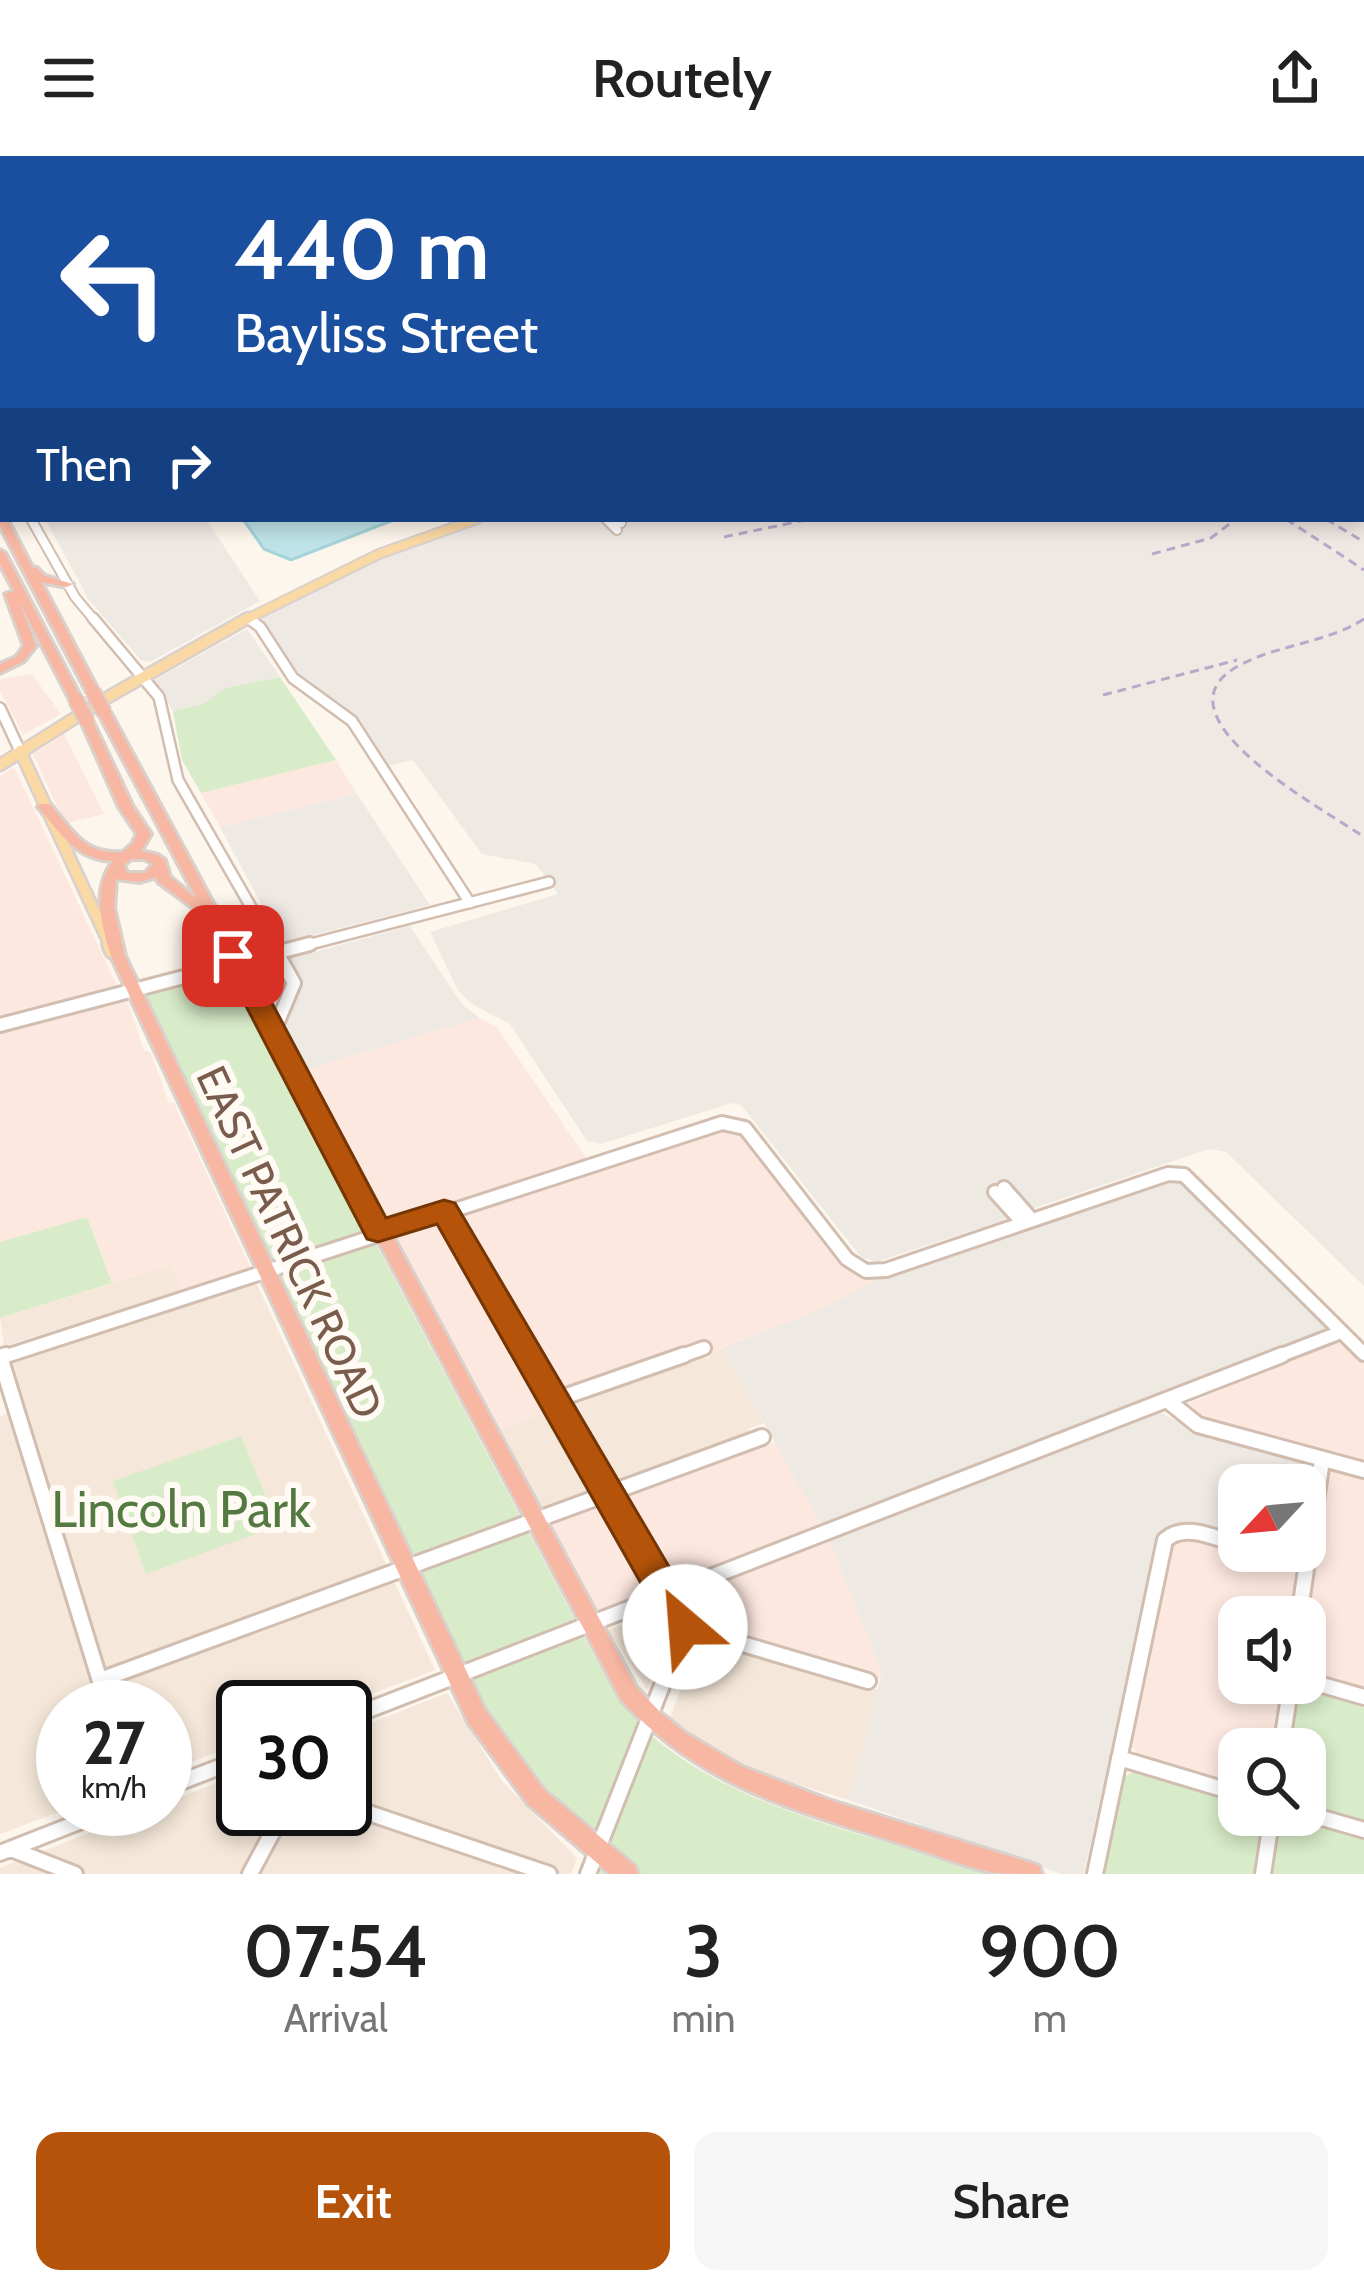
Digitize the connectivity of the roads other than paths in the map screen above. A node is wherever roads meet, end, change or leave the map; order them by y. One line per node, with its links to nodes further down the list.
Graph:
1 (3, 522): 5 (highway)
2 (33, 522): 7 (street)
3 (468, 522): 8 (main road)
4 (0, 553): 16 (highway, bridge)
5 (22, 559): 7 (highway); 20 (highway, bridge)
6 (0, 562): 9 (highway)
7 (67, 584): 10 (street)
8 (248, 618): 10 (main road); 19 (street)
9 (0, 669)
10 (143, 675): 12 (main road); 21 (street)
11 (0, 709): 12 (street)
12 (20, 751): 13 (main road); 14 (main road)
13 (0, 765)
14 (45, 807): 15 (highway)
15 (62, 834): 16 (highway); 23 (main road, EAST PATRICK ROAD)
16 (122, 861): 17 (highway); 17 (highway); 23 (highway)
17 (160, 866): 20 (highway)
18 (549, 882): 19 (street)
19 (470, 903): 21 (street)
20 (215, 920): 22 (highway)
21 (278, 952): 22 (street); 26 (street)
22 (237, 963): 24 (street); 26 (highway)
23 (122, 968): 24 (highway, EAST PATRICK ROAD)
24 (132, 990): 25 (street); 31 (highway, EAST PATRICK ROAD)
25 (0, 1025)
26 (273, 1034): 30 (highway)
27 (1000, 1190): 29 (street)
28 (444, 1210): 29 (street); 30 (street); 36 (street)
29 (1028, 1221): 32 (street)
30 (378, 1231): 31 (street); 43 (highway)
31 (264, 1275): 35 (street); 45 (highway, EAST PATRICK ROAD)
32 (1342, 1332): 34 (street); 37 (street)
33 (704, 1348): 36 (street)
34 (1364, 1354)
35 (0, 1357): 50 (street)
36 (555, 1400): 42 (street)
37 (1167, 1400): 39 (street); 46 (street)
38 (762, 1437): 42 (street)
39 (1322, 1460): 40 (street); 41 (street)
40 (1321, 1464)
41 (1364, 1470)
42 (609, 1493): 43 (street); 46 (street)
43 (532, 1521): 45 (street); 47 (highway)
44 (1218, 1539): 56 (street)
45 (404, 1568): 49 (highway, EAST PATRICK ROAD); 50 (street)
46 (669, 1594): 47 (street); 48 (street)
47 (588, 1625): 49 (street); 55 (highway)
48 (685, 1627): 51 (street); 55 (street)
49 (456, 1676): 54 (street); 65 (highway, EAST PATRICK ROAD)
50 (100, 1680)
51 (868, 1681)
52 (1326, 1686): 53 (street)
53 (1364, 1697)
54 (372, 1709)
55 (651, 1720): 65 (street); 70 (highway)
56 (1119, 1758): 57 (street); 71 (street)
57 (1218, 1788)
58 (372, 1814): 68 (street)
59 (1326, 1819): 60 (street)
60 (1364, 1829)
61 (43, 1836): 64 (street)
62 (270, 1836): 67 (street)
63 (1269, 1836): 72 (street)
64 (5, 1851): 66 (street)
65 (592, 1863): 69 (highway, EAST PATRICK ROAD)
66 (75, 1874)
67 (250, 1874)
68 (549, 1874)
69 (627, 1874)
70 (1031, 1874)
71 (1095, 1874)
72 (1263, 1874)

